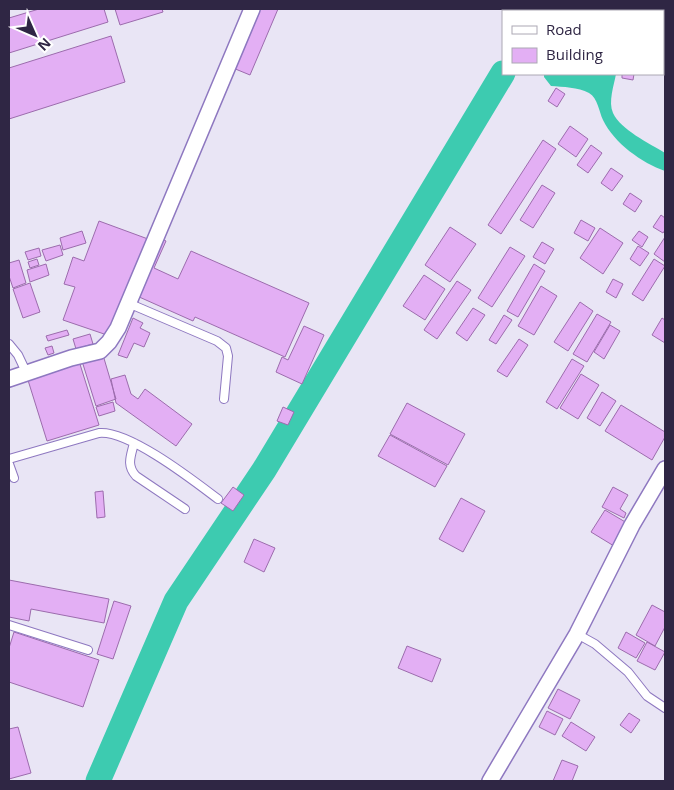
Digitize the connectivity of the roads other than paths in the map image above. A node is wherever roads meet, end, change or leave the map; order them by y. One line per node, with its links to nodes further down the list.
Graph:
1 (252, 9): 2 (street)
2 (128, 302): 4 (street); 6 (lane)
3 (9, 344): 4 (lane)
4 (27, 374): 5 (street)
5 (9, 379)
6 (224, 398)
7 (134, 444): 8 (lane); 12 (lane); 13 (lane)
8 (9, 459)
9 (9, 464): 11 (lane)
10 (665, 469): 15 (street)
11 (14, 478)
12 (218, 499)
13 (185, 509)
14 (9, 625): 16 (lane)
15 (577, 634): 17 (lane); 18 (street)
16 (88, 650)
17 (665, 708)
18 (490, 781)

